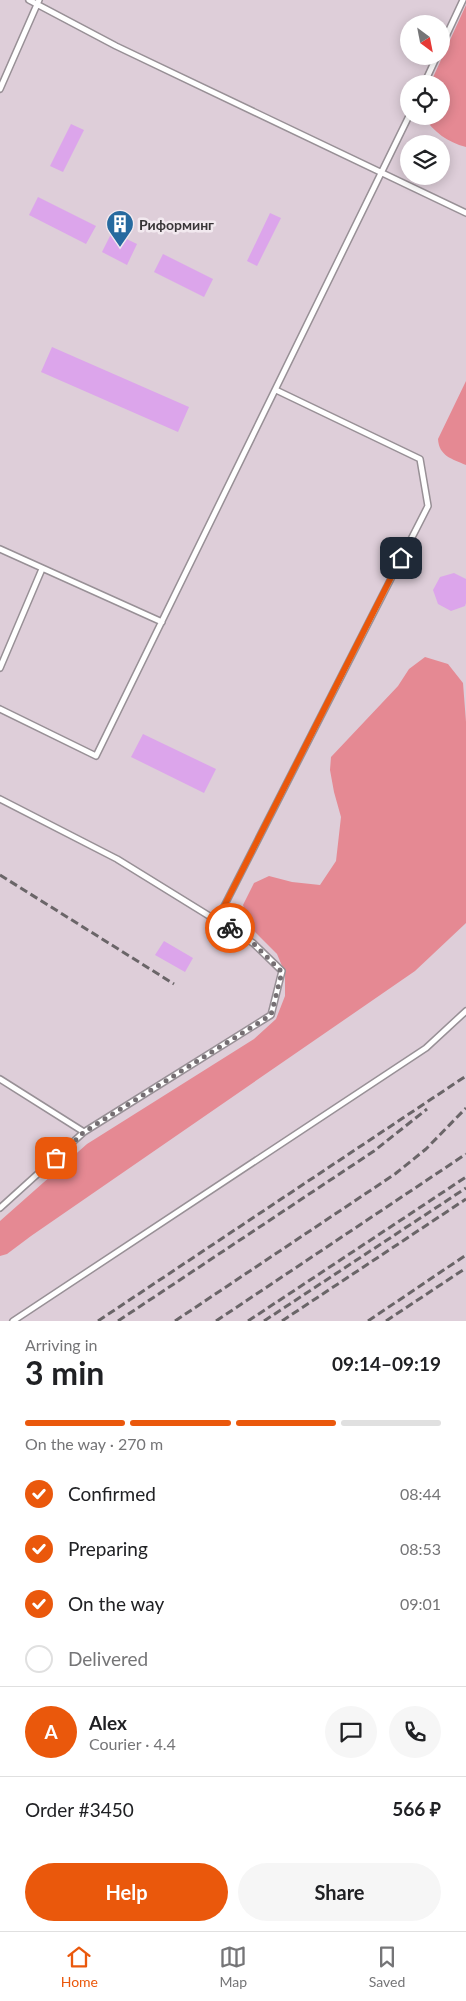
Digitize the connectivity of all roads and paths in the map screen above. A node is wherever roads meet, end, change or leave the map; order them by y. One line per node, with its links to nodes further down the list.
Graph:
1 (29, 0): 3 (lane)
2 (463, 0): 4 (lane)
3 (38, 3): 5 (lane); 7 (lane)
4 (450, 28)
5 (0, 88)
6 (405, 125): 7 (lane)
7 (382, 172): 8 (lane); 9 (lane)
8 (466, 213)
9 (276, 390): 12 (lane); 16 (lane)
10 (0, 548): 11 (lane)
11 (42, 570): 12 (lane); 13 (lane)
12 (162, 622): 14 (lane)
13 (0, 668)
14 (0, 709)
15 (0, 799): 16 (lane)
16 (217, 920): 19 (lane)
17 (466, 1011): 21 (lane)
18 (0, 1079): 19 (lane)
19 (84, 1132): 20 (lane)
20 (0, 1208)
21 (13, 1321)

